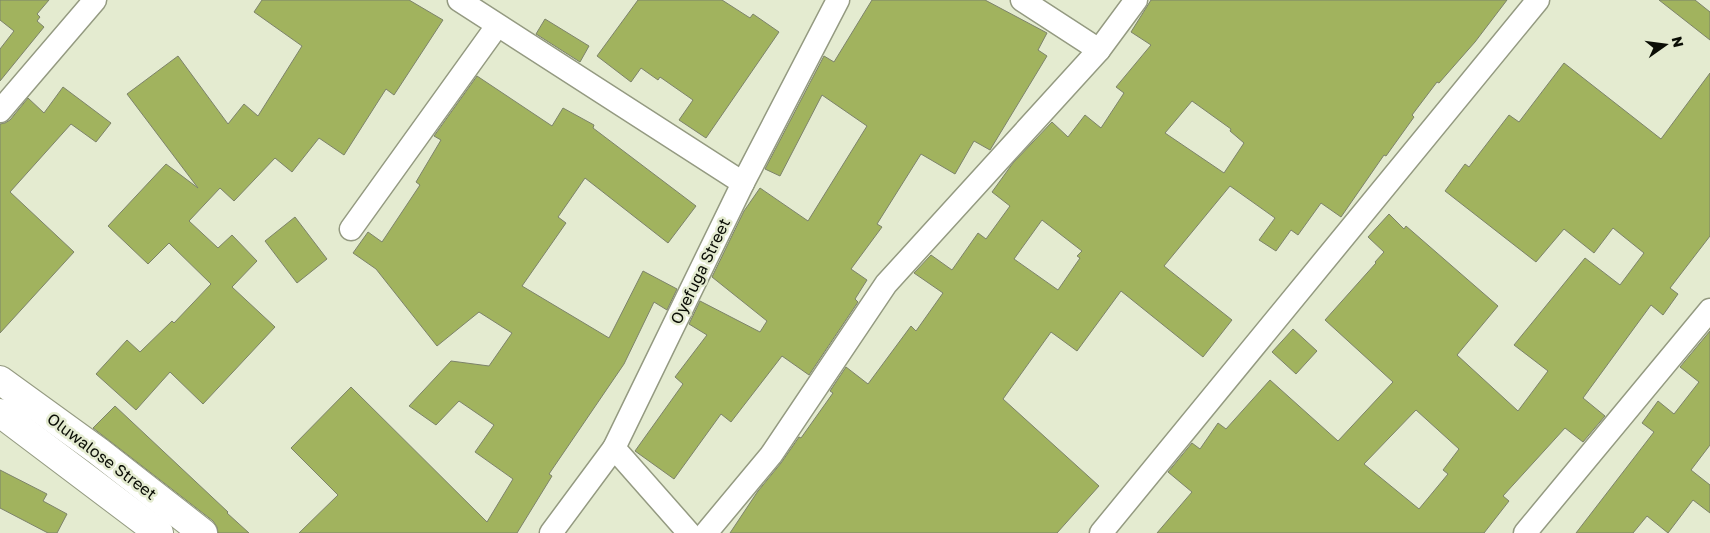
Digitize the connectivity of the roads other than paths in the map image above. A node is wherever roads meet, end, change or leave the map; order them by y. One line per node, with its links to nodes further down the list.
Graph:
1 (95, 0): 9 (street)
2 (458, 0): 7 (street)
3 (838, 0): 10 (street, Oyefuga Street)
4 (1022, 0): 8 (street)
5 (1136, 0): 8 (street)
6 (1538, 0): 22 (street)
7 (497, 26): 10 (street); 11 (street)
8 (1099, 50): 21 (street)
9 (0, 111)
10 (743, 183): 15 (street, Oyefuga Street)
11 (351, 229)
12 (1710, 310): 16 (street)
13 (0, 380): 18 (street, Oluwalose Street)
14 (0, 413): 17 (street, Oluwalose Street)
15 (614, 448): 19 (street, Oyefuga Street); 20 (street)
16 (1532, 531)
17 (159, 533)
18 (202, 533)
19 (551, 533)
20 (689, 533)
21 (706, 533)
22 (1101, 533)

